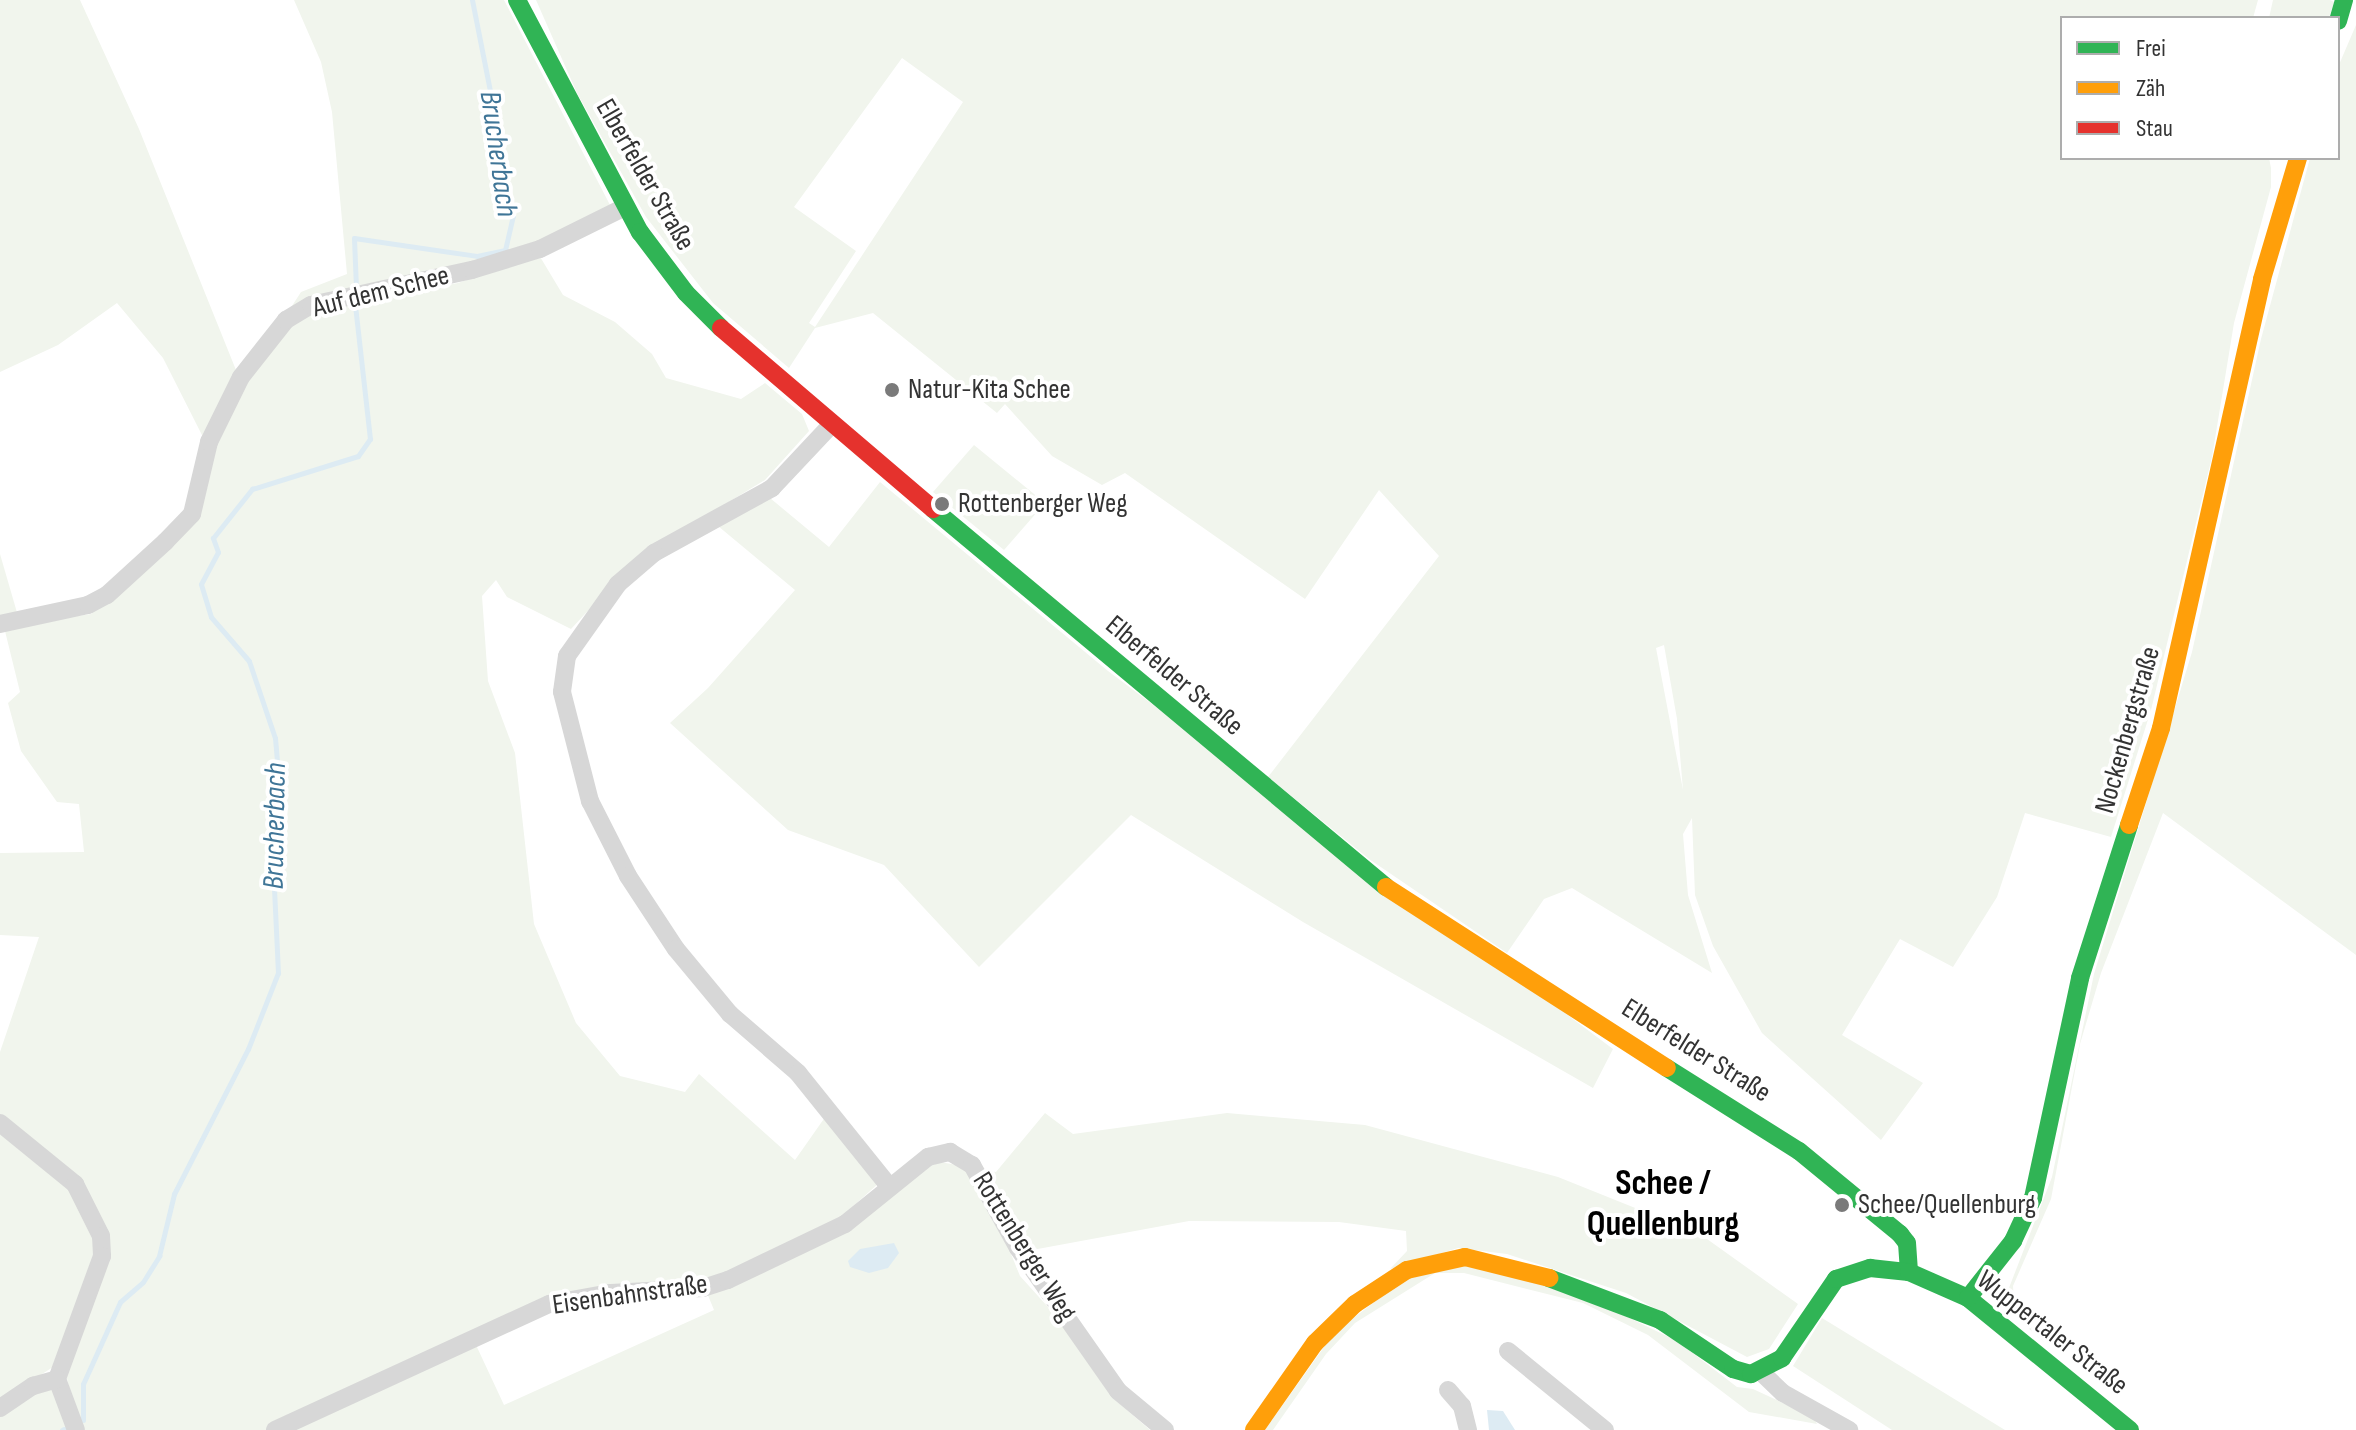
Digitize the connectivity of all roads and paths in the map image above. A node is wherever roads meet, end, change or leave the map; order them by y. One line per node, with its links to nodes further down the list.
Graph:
1 (517, 0): 3 (main road, Elberfelder Straße)
2 (2297, 160): 9 (main road, Nockenbergstraße)
3 (625, 207): 4 (main road, Elberfelder Straße); 5 (street, Auf dem Schee)
4 (832, 424): 7 (street); 8 (main road, Elberfelder Straße)
5 (0, 624)
6 (0, 1123): 12 (street)
7 (889, 1186): 17 (street, Eisenbahnstraße); 18 (street, Rottenberger Weg)
8 (1909, 1272): 9 (main road, Wuppertaler Straße); 11 (main road, Wuppertaler Straße)
9 (1968, 1298): 23 (main road, Wuppertaler Straße)
10 (1508, 1351): 21 (street)
11 (1761, 1372): 15 (street); 19 (main road)
12 (57, 1379): 14 (street); 16 (street)
13 (1448, 1390): 20 (street)
14 (0, 1408)
15 (1824, 1425): 22 (street)
16 (76, 1430)
17 (275, 1430)
18 (1165, 1430)
19 (1254, 1430)
20 (1468, 1430)
21 (1605, 1430)
22 (1849, 1430)
23 (2130, 1430)

